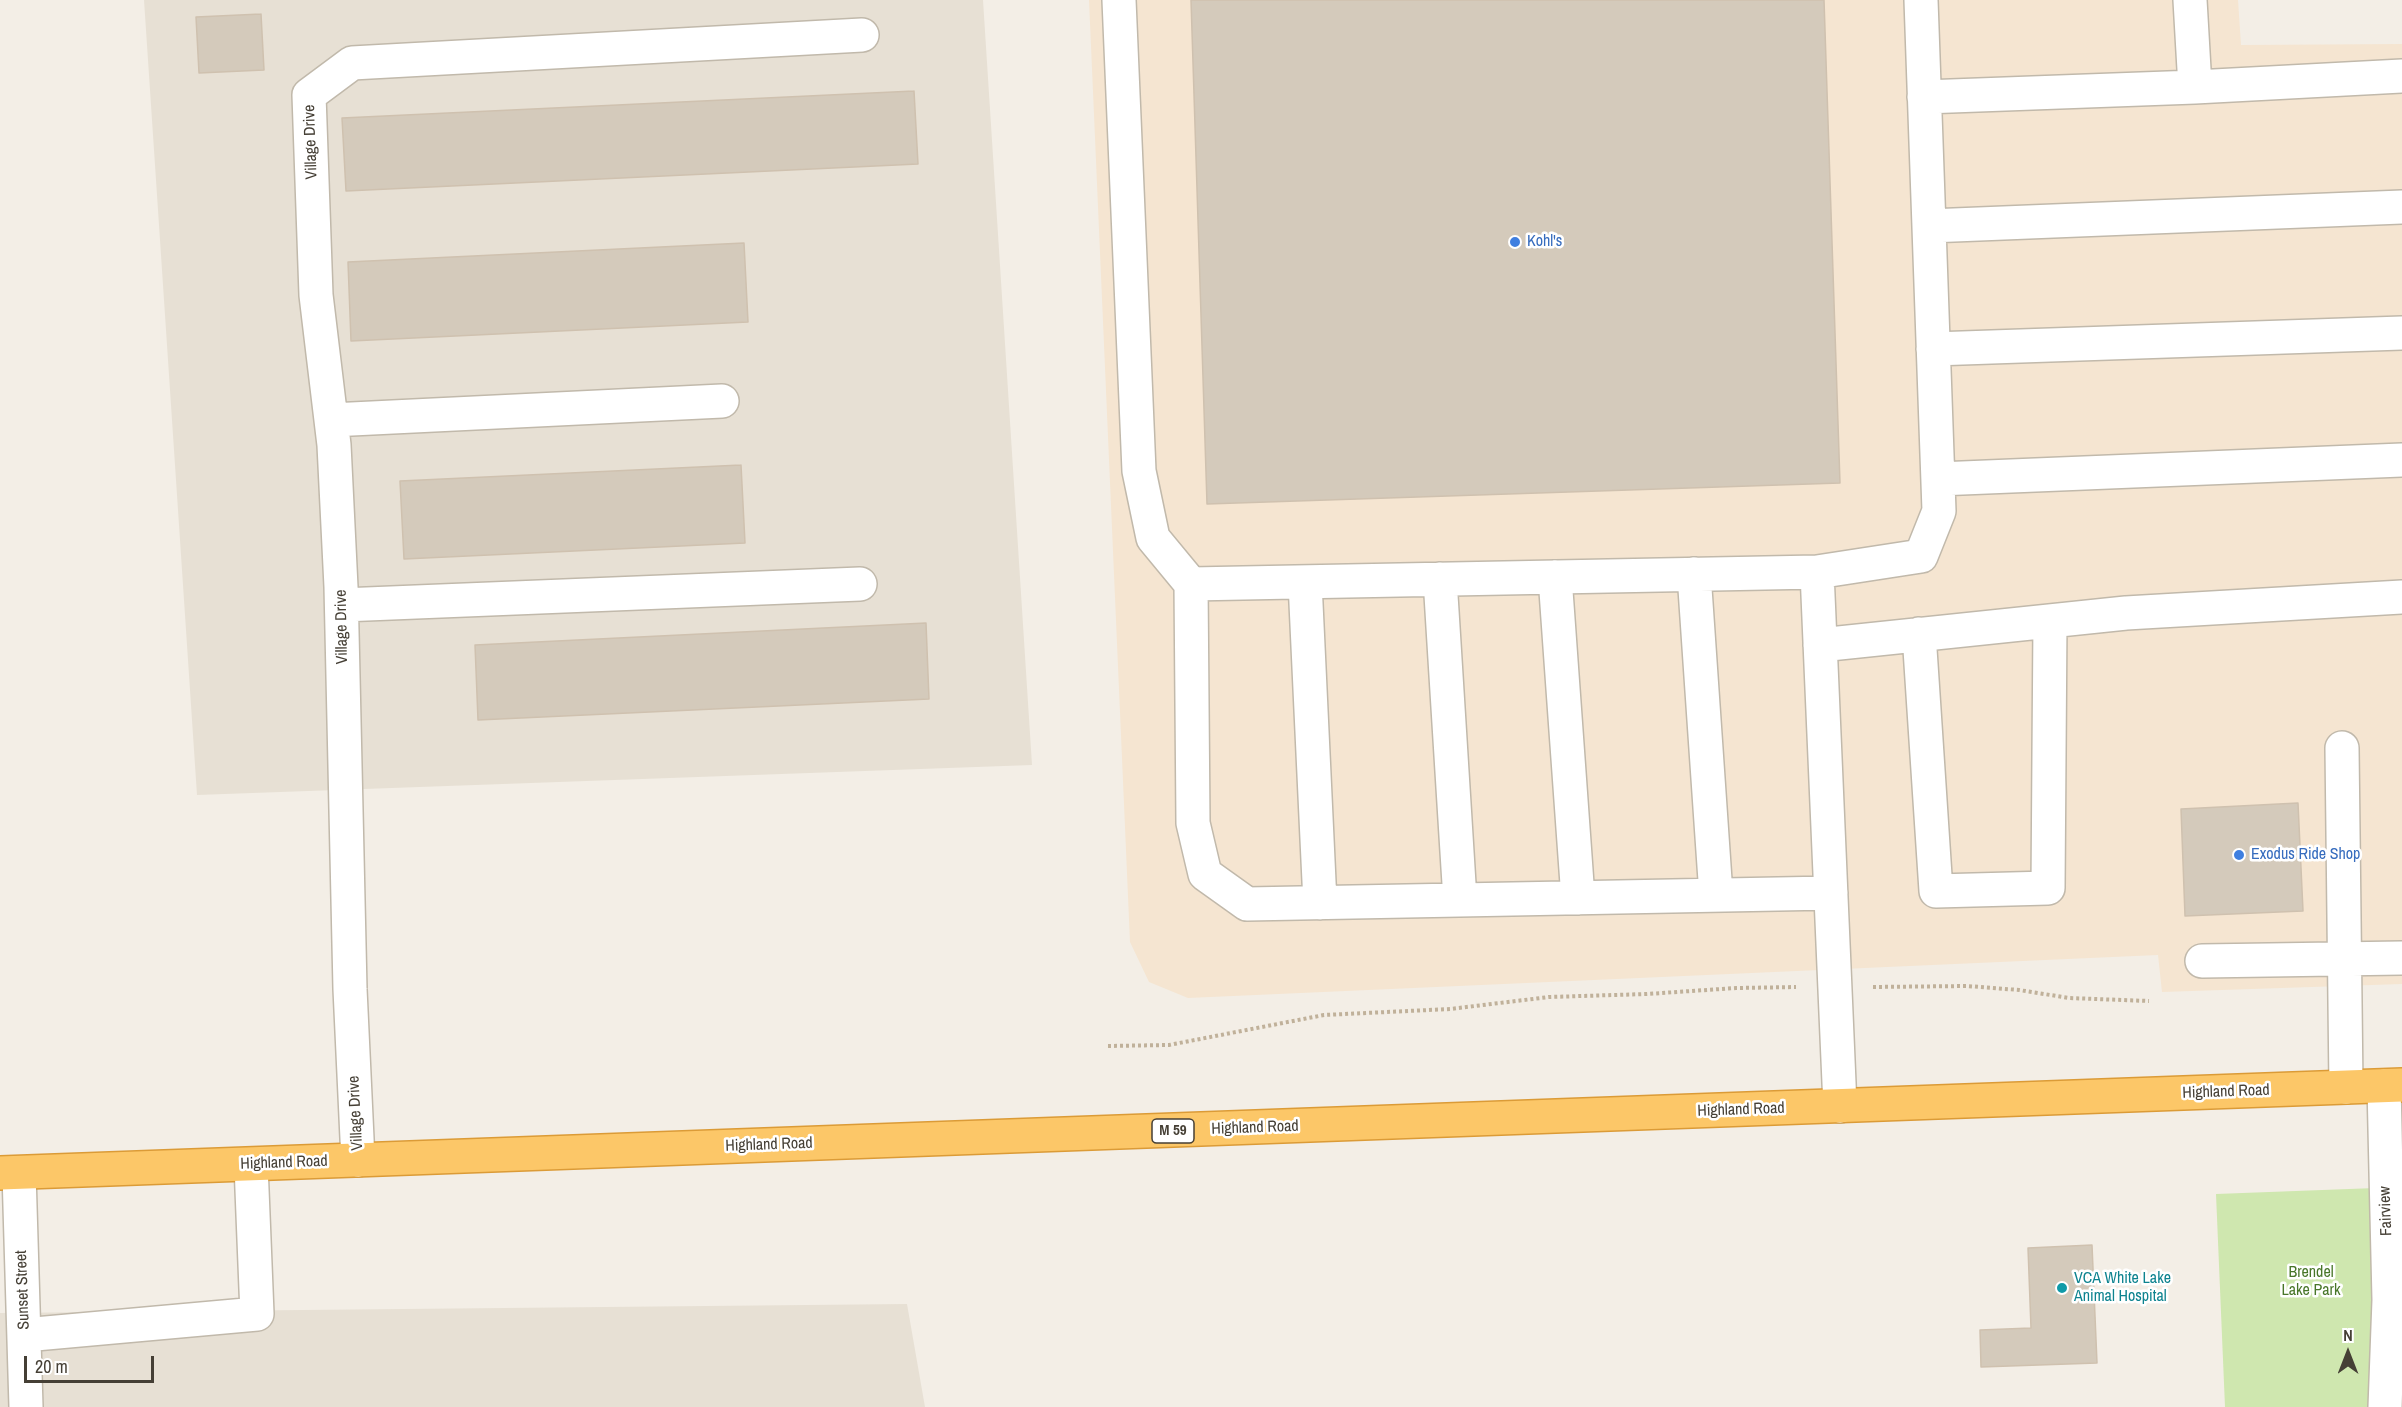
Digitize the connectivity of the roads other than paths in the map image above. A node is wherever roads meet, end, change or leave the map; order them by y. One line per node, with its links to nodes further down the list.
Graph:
1 (1119, 0): 22 (street)
2 (1921, 0): 7 (street)
3 (2190, 0): 6 (street)
4 (862, 35): 13 (street, Village Drive)
5 (2402, 76): 6 (street)
6 (2195, 87): 7 (street)
7 (1924, 98): 9 (street)
8 (2402, 207): 9 (street)
9 (1929, 226): 11 (street)
10 (2402, 333): 11 (street)
11 (1933, 349): 15 (street)
12 (722, 401): 13 (street)
13 (331, 420): 24 (street, Village Drive)
14 (2402, 460): 15 (street)
15 (1938, 479): 16 (street)
16 (1817, 572): 17 (street); 27 (street)
17 (1694, 574): 18 (street); 30 (street)
18 (1555, 577): 19 (street); 31 (street)
19 (1440, 579): 20 (street); 32 (street)
20 (1305, 582): 22 (street); 33 (street)
21 (860, 584): 24 (street)
22 (1191, 584): 33 (street)
23 (2402, 597): 25 (street)
24 (342, 605): 40 (street, Village Drive)
25 (2050, 621): 26 (street); 26 (street)
26 (1919, 634): 27 (street)
27 (1821, 645): 29 (street)
28 (2342, 748): 35 (street)
29 (1831, 893): 30 (street); 39 (street)
30 (1716, 895): 31 (street)
31 (1578, 898): 32 (street)
32 (1460, 900): 33 (street)
33 (1320, 903)
34 (2402, 958): 35 (street)
35 (2344, 960): 36 (street); 38 (street)
36 (2202, 961)
37 (2393, 1086): 38 (highway, Highland Road / M 59); 43 (street, Fairview)
38 (2346, 1088): 39 (highway, Highland Road / M 59)
39 (1840, 1106): 40 (highway, Highland Road / M 59)
40 (358, 1160): 41 (highway, Highland Road / M 59)
41 (251, 1165): 42 (highway, Highland Road / M 59); 44 (street)
42 (10, 1173): 44 (street, Sunset Street)
43 (2394, 1183): 45 (street, Fairview)
44 (24, 1335): 46 (street, Sunset Street)
45 (2392, 1389)
46 (26, 1407)

